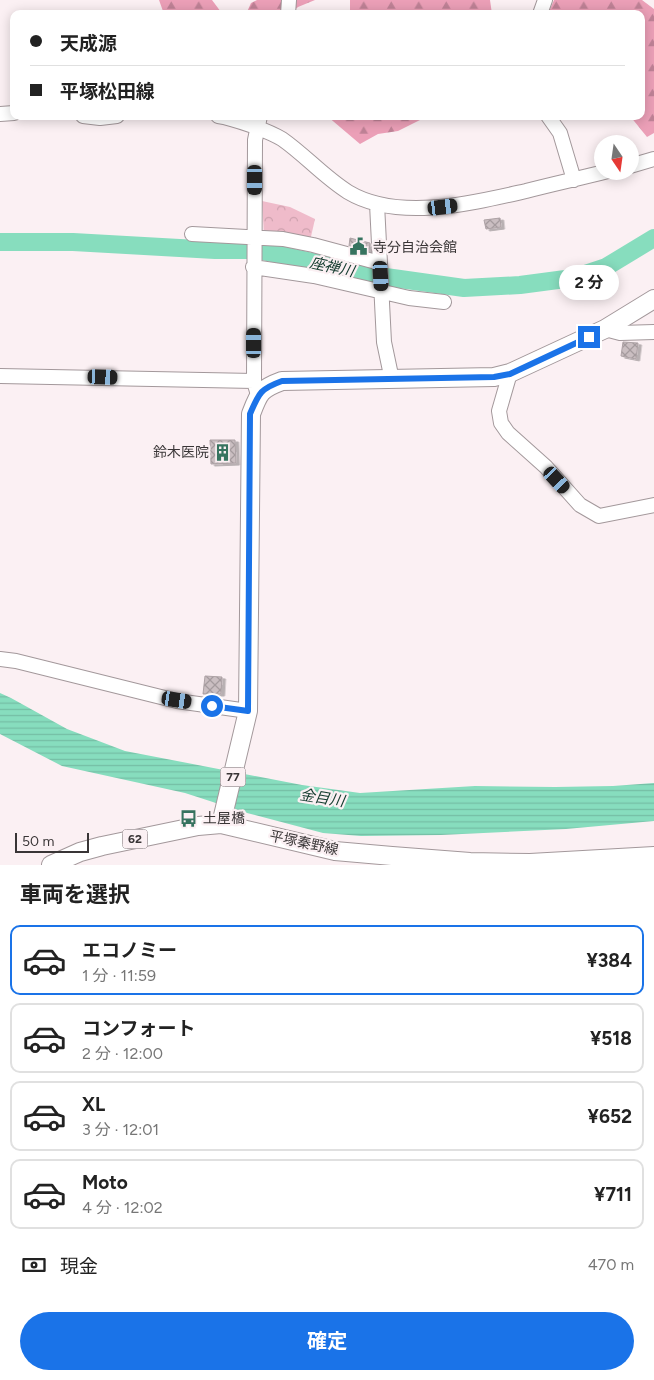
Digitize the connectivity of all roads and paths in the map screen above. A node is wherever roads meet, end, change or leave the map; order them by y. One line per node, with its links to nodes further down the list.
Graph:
1 (245, 120): 3 (street)
2 (551, 120): 7 (street)
3 (259, 122): 8 (street); 10 (street)
4 (654, 159): 5 (street)
5 (639, 163)
6 (594, 175): 7 (street)
7 (574, 180): 8 (street)
8 (377, 204): 11 (street)
9 (192, 234): 10 (street)
10 (254, 239): 11 (street); 12 (street)
11 (380, 262): 13 (street)
12 (254, 267): 13 (street); 21 (street)
13 (382, 292): 15 (street); 20 (street)
14 (654, 299): 16 (main road)
15 (444, 302)
16 (605, 329): 17 (street); 18 (main road)
17 (654, 332)
18 (510, 374): 20 (main road); 22 (street)
19 (0, 376): 21 (street)
20 (392, 380): 21 (main road)
21 (256, 388): 24 (main road, 77)
22 (654, 505)
23 (0, 659): 24 (street)
24 (248, 711): 25 (main road, 77)
25 (222, 824): 28 (main road, 平塚秦野線 / 62); 29 (main road, 平塚秦野線 / 62)
26 (654, 856): 27 (main road, 平塚秦野線 / 62)
27 (620, 862): 28 (main road, 平塚秦野線 / 62)
28 (470, 863)
29 (51, 865)

